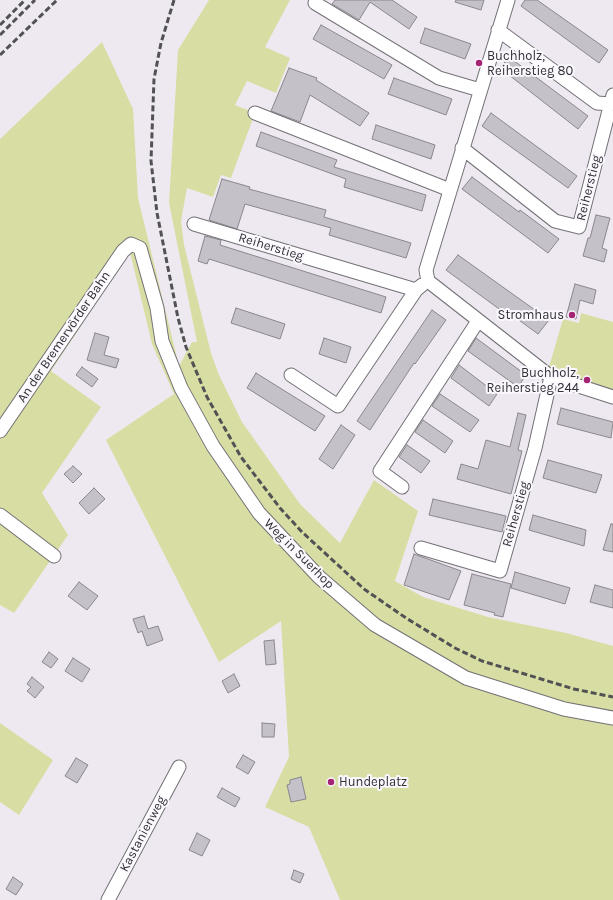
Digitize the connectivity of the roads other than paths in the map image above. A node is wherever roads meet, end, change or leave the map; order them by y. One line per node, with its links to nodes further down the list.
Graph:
1 (508, 0): 3 (street)
2 (315, 3): 4 (street)
3 (498, 30): 4 (street); 5 (street, Reiherstieg)
4 (480, 90): 7 (street)
5 (612, 100): 7 (street, Reiherstieg)
6 (255, 113): 8 (street)
7 (462, 148): 8 (street)
8 (450, 190): 11 (street)
9 (194, 224): 12 (street, Reiherstieg)
10 (131, 244): 17 (street, An der Bremervörder Bahn); 22 (street, Weg in Suerhop)
11 (428, 281): 12 (street); 13 (street)
12 (416, 290): 14 (street)
13 (478, 321): 15 (street); 18 (street)
14 (291, 375)
15 (551, 377): 16 (street); 20 (street, Reiherstieg)
16 (613, 397)
17 (0, 431)
18 (402, 487)
19 (0, 515): 21 (street)
20 (421, 548)
21 (54, 556)
22 (613, 718)
23 (179, 767): 24 (street, Kastanienweg)
24 (108, 900)

